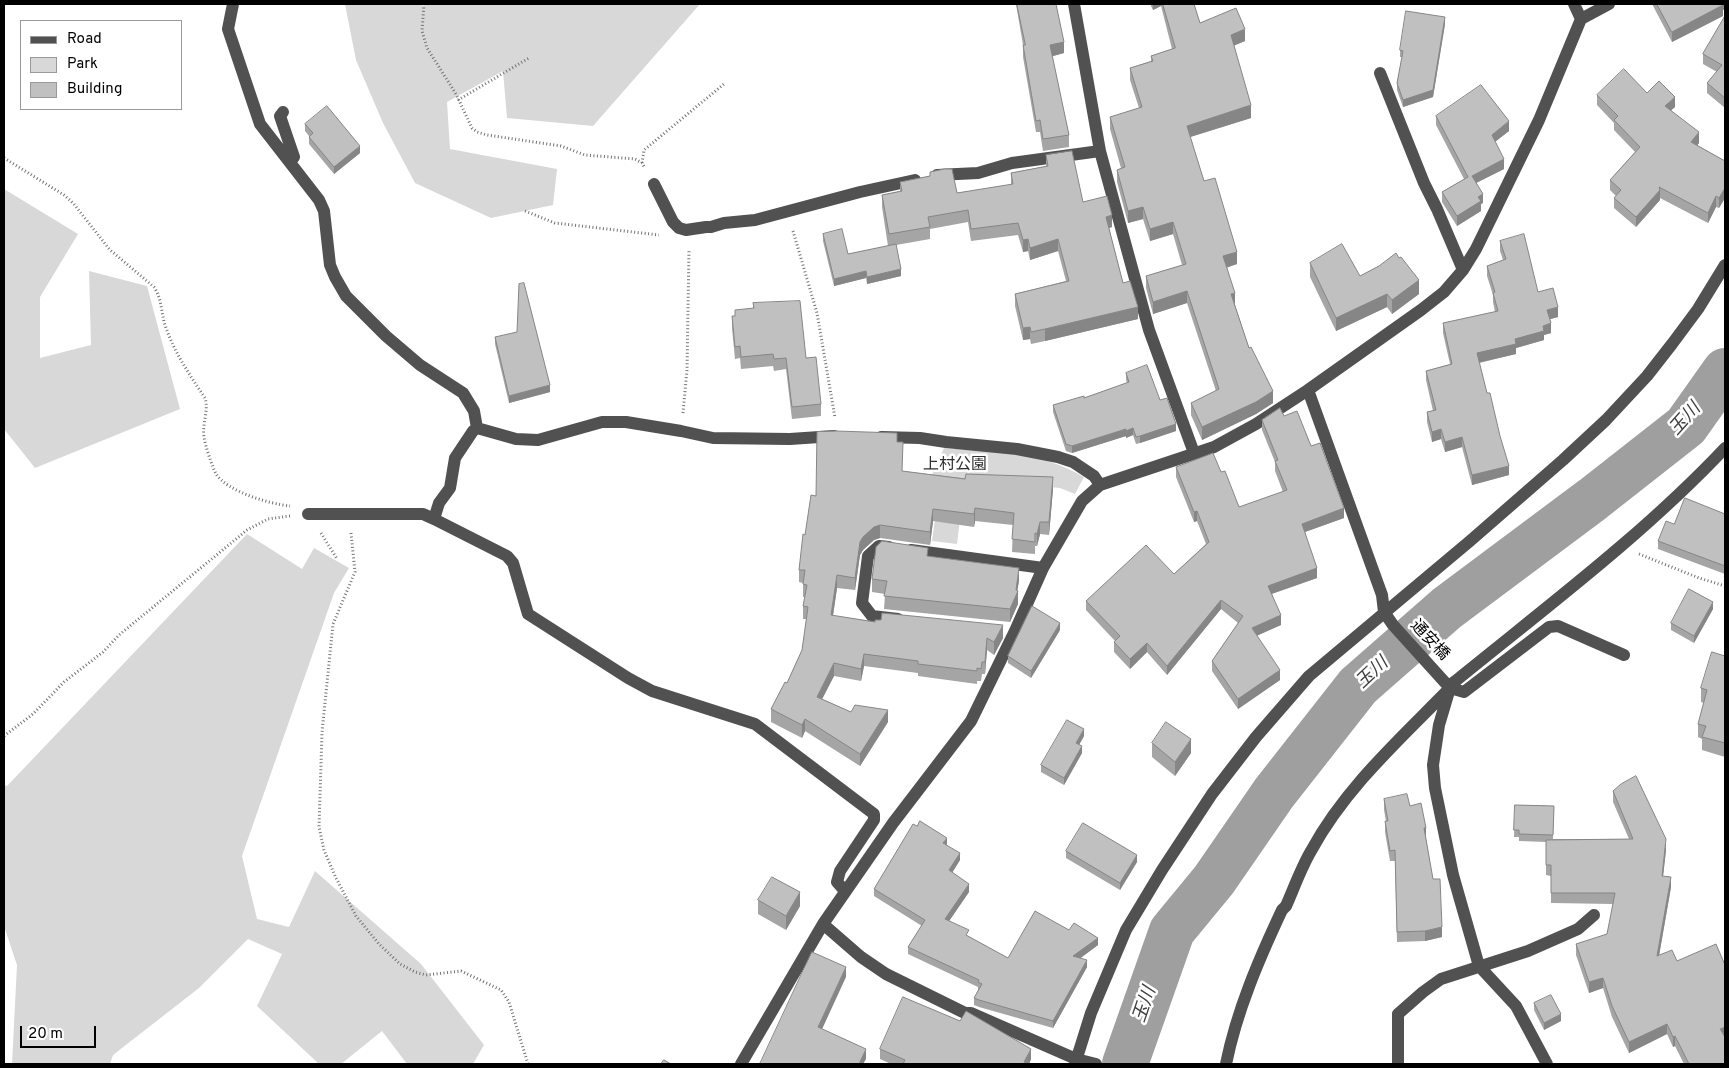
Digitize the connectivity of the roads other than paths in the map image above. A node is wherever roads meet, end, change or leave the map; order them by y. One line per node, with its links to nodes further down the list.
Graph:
1 (233, 4): 9 (street)
2 (1074, 4): 8 (street)
3 (1574, 4): 5 (street)
4 (1609, 4): 5 (street)
5 (1582, 19): 12 (street)
6 (1380, 73): 12 (street)
7 (283, 112): 9 (street)
8 (1100, 151): 10 (street); 18 (street)
9 (290, 162): 14 (street)
10 (654, 184)
11 (1725, 265): 23 (street)
12 (1463, 270): 13 (street)
13 (1308, 390): 18 (street); 23 (street)
14 (477, 428): 15 (street); 21 (street)
15 (840, 436)
16 (873, 436): 19 (street)
17 (1725, 448): 26 (street)
18 (1194, 453): 19 (street)
19 (1100, 485): 22 (street)
20 (312, 514): 21 (street)
21 (434, 519): 27 (street)
22 (1043, 568): 24 (street); 27 (street)
23 (1384, 612): 26 (street, 通安橋); 31 (street)
24 (910, 620)
25 (1624, 655): 26 (street)
26 (1446, 684): 30 (street); 34 (street)
27 (845, 891): 29 (street)
28 (1594, 915): 30 (street)
29 (823, 924): 31 (street); 32 (street)
30 (1479, 966): 35 (street); 36 (street)
31 (1076, 1062): 33 (street)
32 (744, 1063)
33 (1093, 1064)
34 (1226, 1064)
35 (1398, 1064)
36 (1547, 1064)

